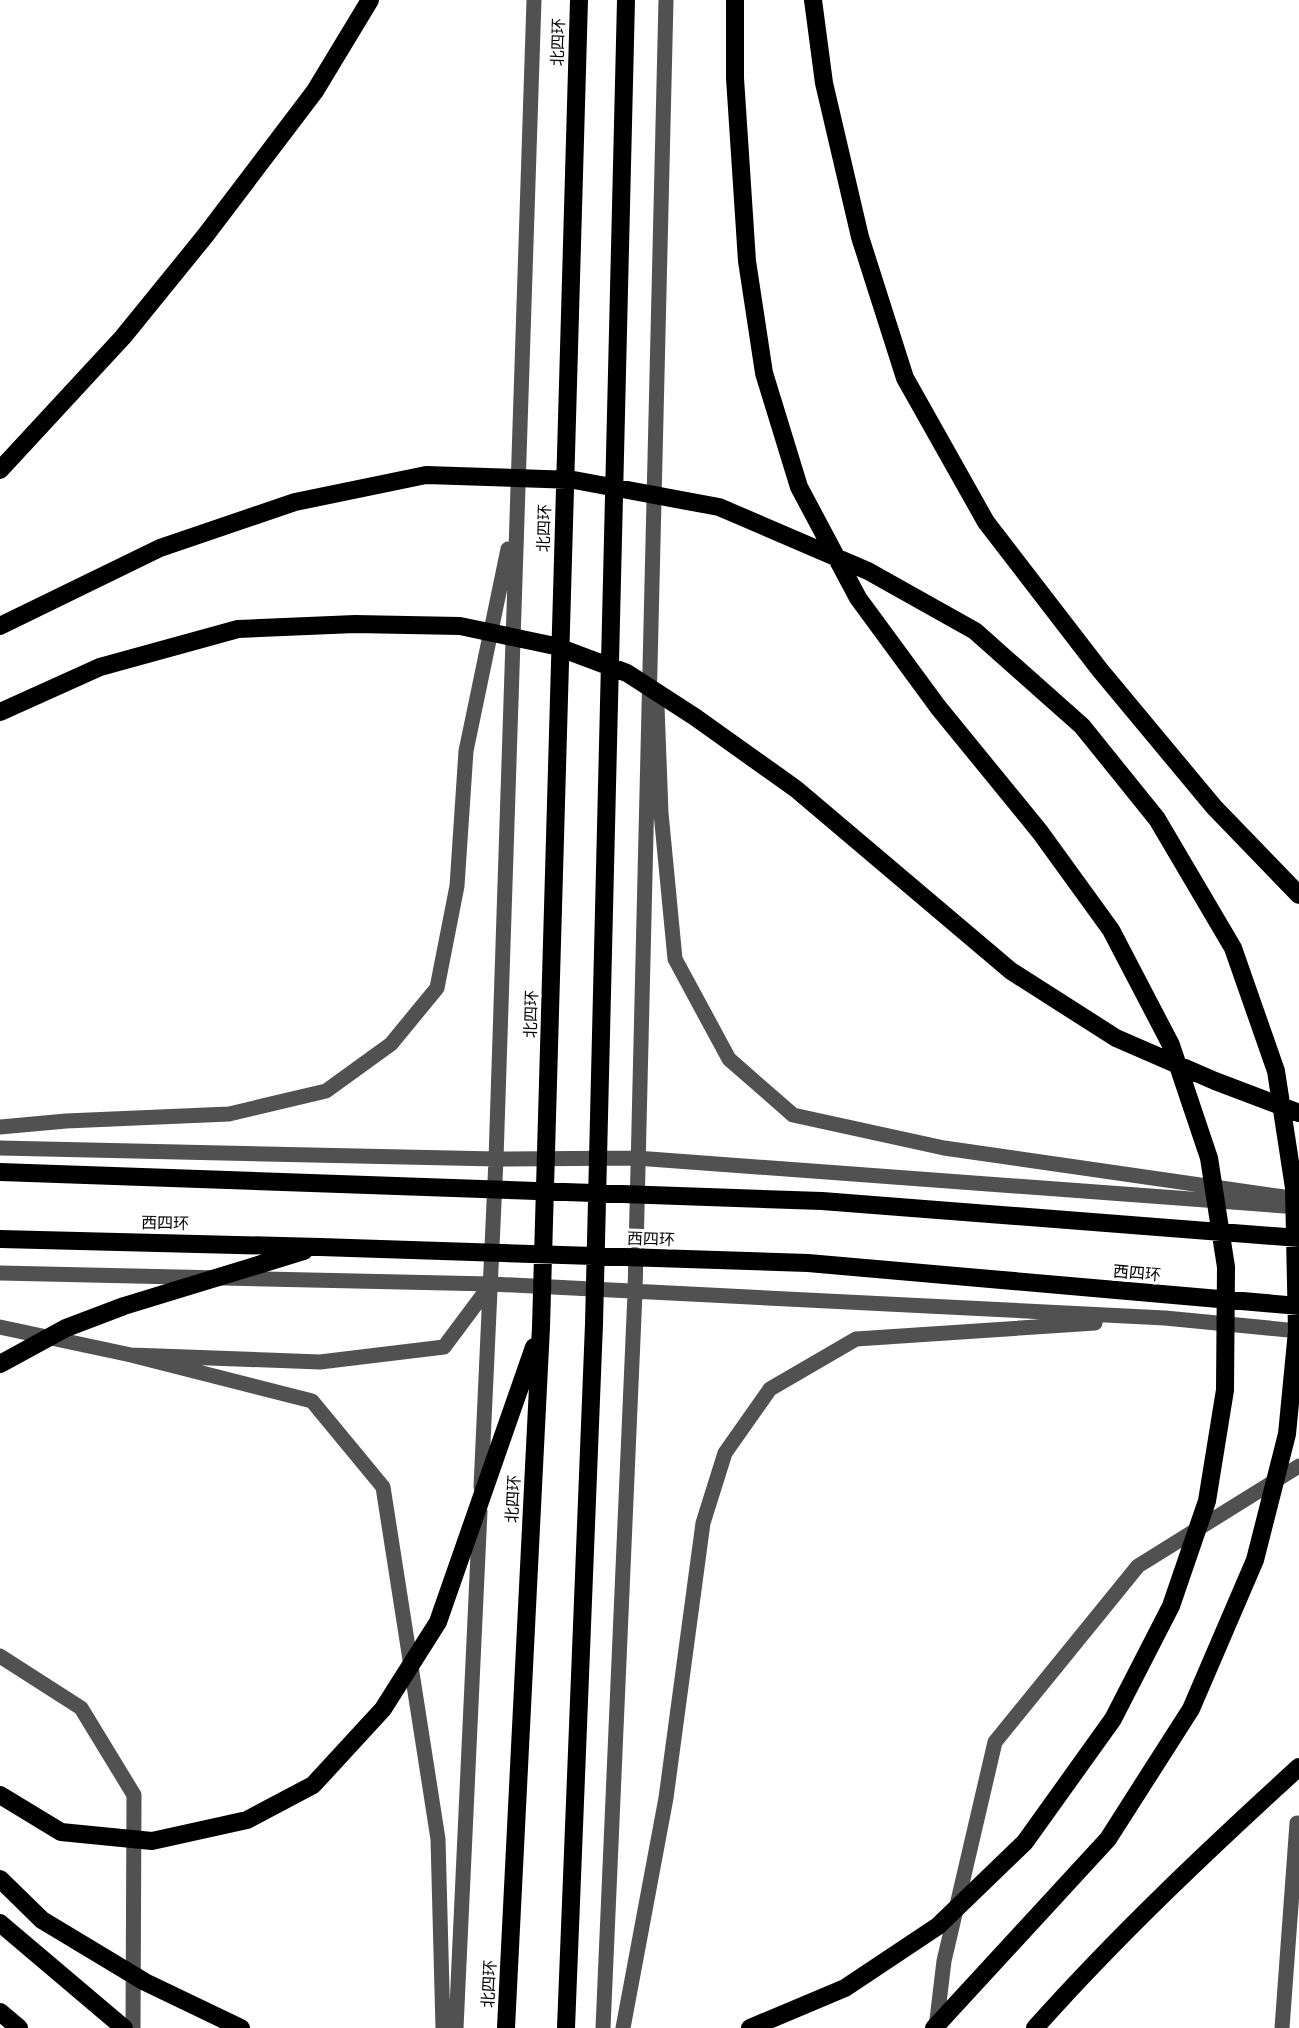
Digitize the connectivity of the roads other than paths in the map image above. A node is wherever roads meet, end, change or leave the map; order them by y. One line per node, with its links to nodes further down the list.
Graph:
1 (370, 0): 8 (highway)
2 (534, 0): 9 (street)
3 (579, 0): 30 (highway, 北四环)
4 (626, 0): 50 (highway)
5 (666, 0): 10 (street)
6 (735, 0): 53 (highway)
7 (813, 0): 13 (highway)
8 (0, 470)
9 (517, 508): 15 (street); 18 (street)
10 (652, 549): 17 (street); 20 (street)
11 (0, 626): 54 (highway)
12 (0, 712): 14 (highway)
13 (1299, 896)
14 (1299, 1113)
15 (0, 1127)
16 (0, 1148): 18 (street)
17 (636, 1158): 18 (street); 21 (street); 27 (street)
18 (496, 1159): 26 (street)
19 (0, 1172): 22 (highway)
20 (1299, 1199)
21 (1299, 1207)
22 (1299, 1238)
23 (0, 1239): 24 (highway, 西四环)
24 (320, 1247): 28 (highway, 西四环); 34 (highway)
25 (0, 1273): 26 (street)
26 (491, 1284): 27 (street); 33 (street); 48 (street)
27 (635, 1293): 29 (street); 51 (street)
28 (1299, 1306)
29 (1165, 1318): 32 (street); 52 (street)
30 (541, 1327): 38 (highway); 49 (highway, 北四环)
31 (0, 1328): 33 (street)
32 (1299, 1331)
33 (131, 1355): 47 (street)
34 (0, 1364)
35 (1299, 1466): 54 (street)
36 (0, 1656): 45 (street)
37 (1299, 1767): 55 (highway)
38 (0, 1795)
39 (1297, 1823): 56 (street)
40 (0, 1879): 46 (highway)
41 (0, 1923): 44 (highway)
42 (0, 2012): 43 (highway)
43 (19, 2028)
44 (124, 2028)
45 (133, 2028)
46 (241, 2028)
47 (443, 2028)
48 (456, 2028)
49 (506, 2028)
50 (566, 2028)
51 (603, 2028)
52 (623, 2028)
53 (750, 2028)
54 (935, 2028)
55 (1035, 2028)
56 (1282, 2028)

